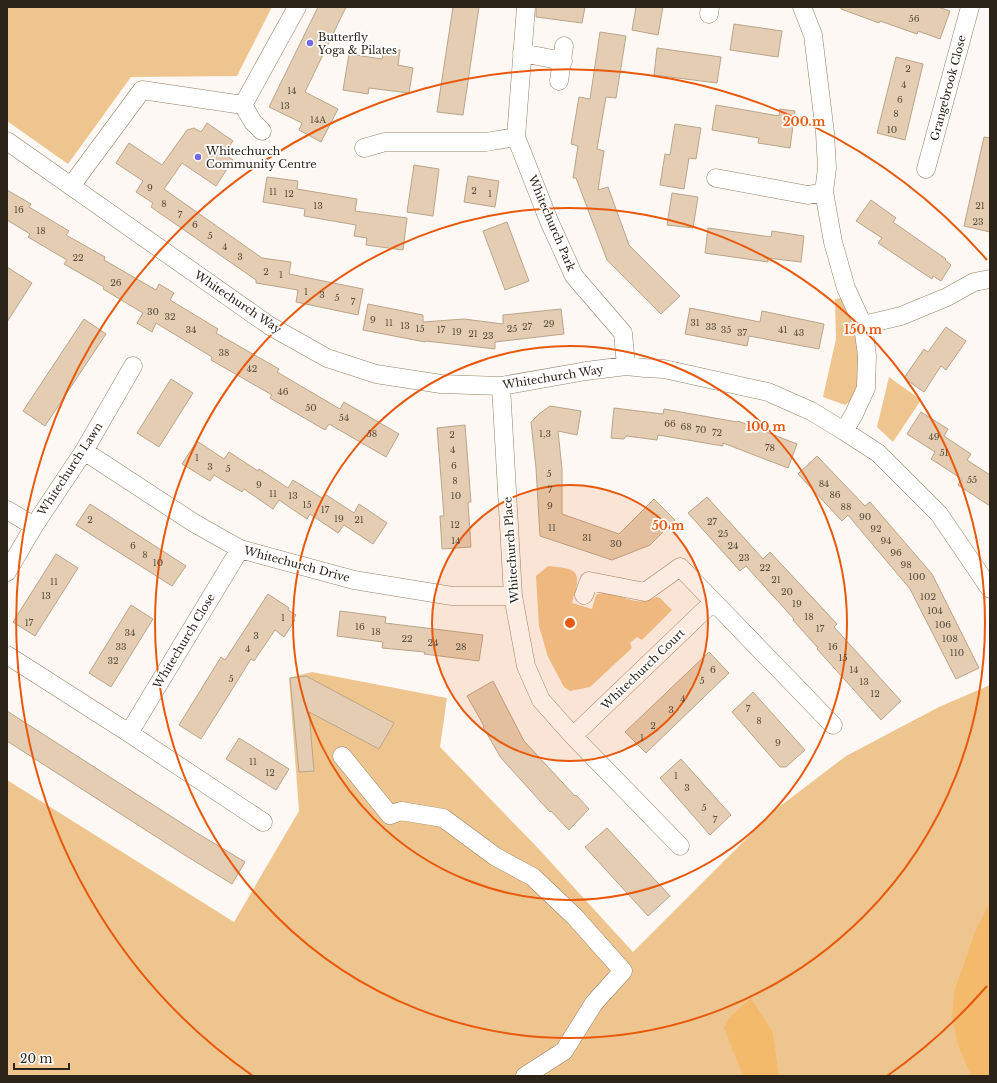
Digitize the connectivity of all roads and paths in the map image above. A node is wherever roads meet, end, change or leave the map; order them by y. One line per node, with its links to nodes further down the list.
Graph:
1 (297, 7): 7 (street)
2 (526, 7): 5 (street, Whitechurch Park)
3 (802, 7): 15 (street)
4 (970, 7): 12 (street, Grangebrook Close)
5 (522, 54): 6 (street); 9 (street, Whitechurch Park)
6 (559, 81)
7 (243, 105): 8 (street); 14 (street)
8 (262, 130)
9 (516, 137): 11 (street); 19 (street, Whitechurch Park)
10 (7, 141): 14 (street, Whitechurch Way)
11 (364, 148)
12 (926, 169)
13 (716, 178): 15 (street)
14 (71, 186): 20 (street, Whitechurch Way)
15 (824, 192): 17 (street)
16 (990, 280): 17 (street)
17 (862, 325): 21 (street)
18 (133, 366): 22 (street, Whitechurch Lawn)
19 (626, 366): 20 (street, Whitechurch Way); 21 (street, Whitechurch Way)
20 (500, 386): 29 (street, Whitechurch Place)
21 (844, 431): 27 (street, Whitechurch Way)
22 (84, 451): 24 (street, Whitechurch Lawn); 25 (street, Whitechurch Drive)
23 (7, 510): 24 (street)
24 (34, 526): 26 (street, Whitechurch Lawn)
25 (240, 549): 29 (street, Whitechurch Drive); 33 (street, Whitechurch Close)
26 (7, 572)
27 (990, 590)
28 (584, 595): 30 (street)
29 (512, 596): 34 (street, Whitechurch Place)
30 (713, 602): 32 (street); 34 (street, Whitechurch Court)
31 (7, 655): 33 (street)
32 (833, 725)
33 (129, 733): 36 (street)
34 (573, 736): 37 (street, Whitechurch Place)
35 (342, 756): 38 (street)
36 (263, 822)
37 (680, 846)
38 (525, 1076)

